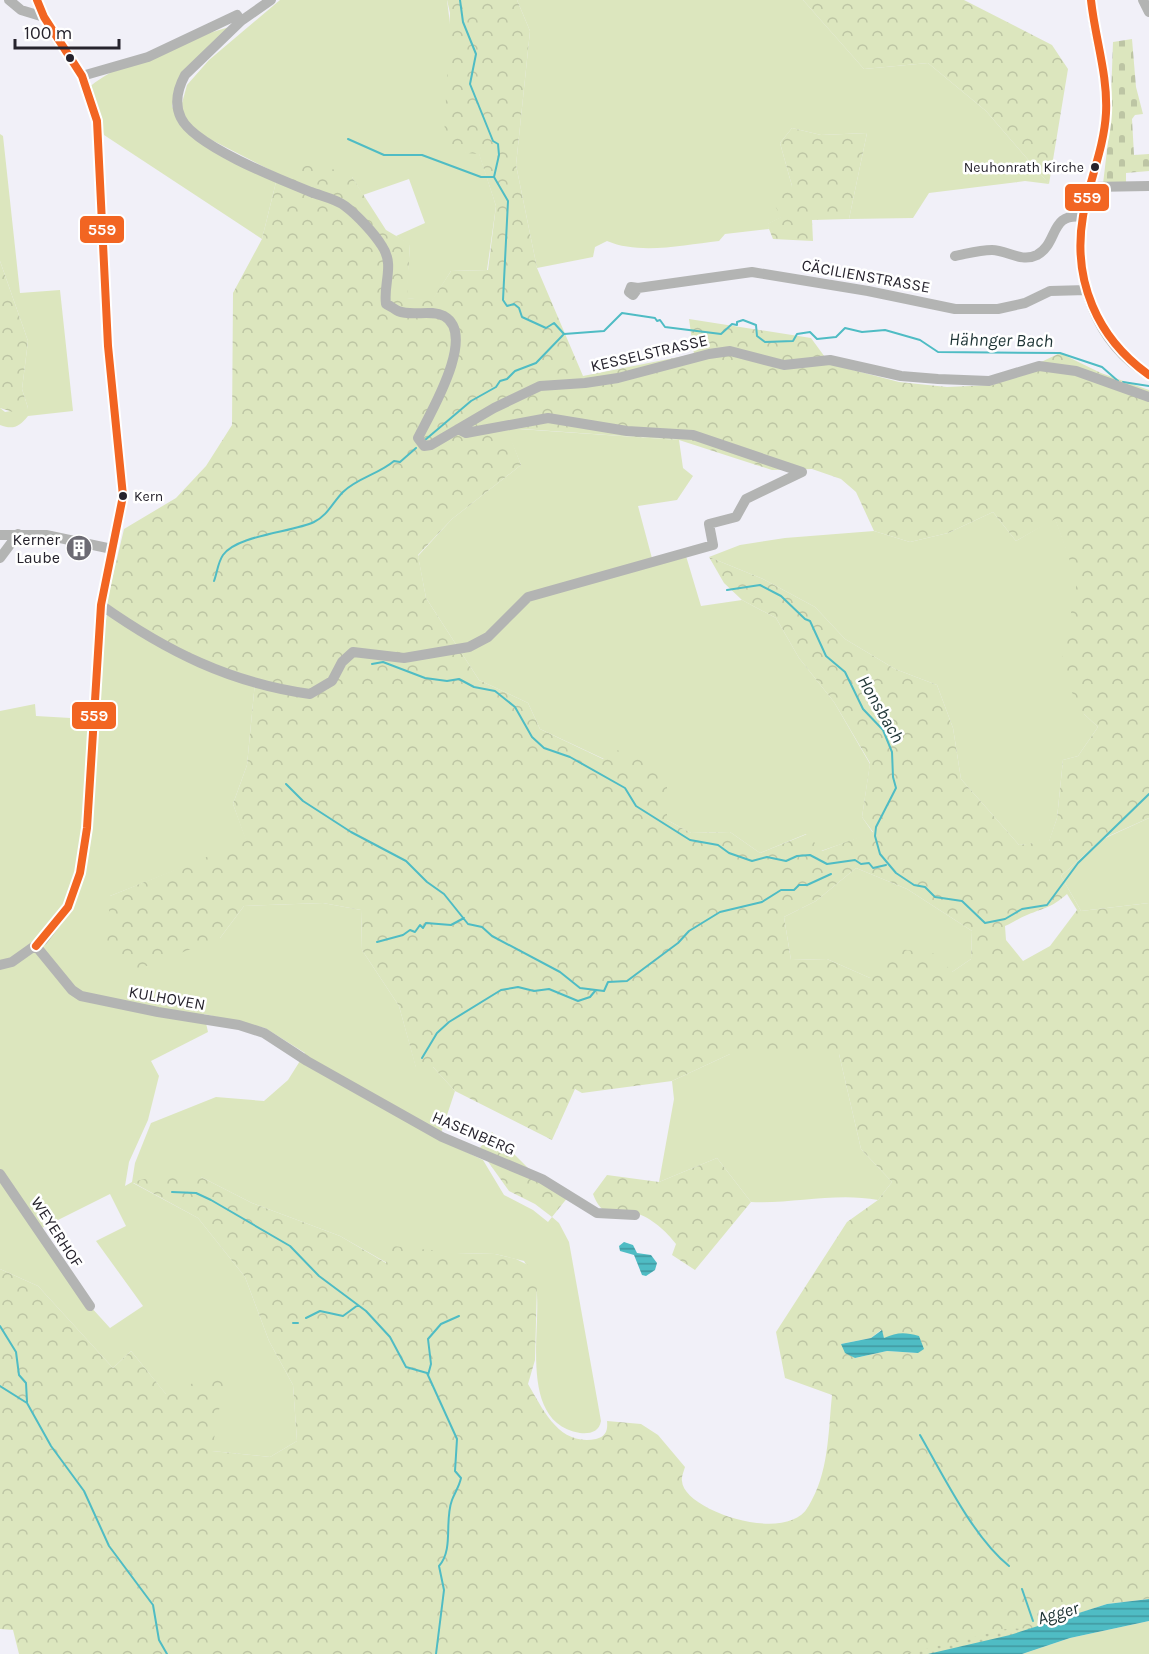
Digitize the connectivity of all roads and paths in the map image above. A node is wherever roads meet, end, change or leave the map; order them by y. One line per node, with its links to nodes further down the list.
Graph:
1 (9, 0): 7 (street)
2 (37, 0): 7 (street)
3 (272, 0): 8 (street)
4 (1091, 0): 11 (street)
5 (1143, 0): 6 (street)
6 (1149, 12)
7 (44, 17): 9 (street)
8 (241, 21): 9 (street); 18 (street, KESSELSTRASSE)
9 (82, 76): 21 (street)
10 (1149, 186): 11 (street)
11 (1091, 187): 12 (street)
12 (1083, 217): 13 (street); 15 (street)
13 (955, 256)
14 (638, 288): 15 (street, CÄCILIENSTRASSE)
15 (1087, 290): 16 (street)
16 (1149, 375)
17 (1149, 397): 18 (street, KESSELSTRASSE)
18 (458, 429): 23 (street)
19 (18, 534): 20 (street); 21 (street); 22 (street)
20 (0, 535)
21 (112, 549): 23 (street)
22 (0, 558)
23 (101, 604): 24 (street)
24 (36, 946): 25 (street); 26 (street, KULHOVEN)
25 (0, 965)
26 (307, 1061): 28 (street, HASENBERG)
27 (0, 1174): 29 (street, WEYERHOF)
28 (634, 1215)
29 (90, 1306)

